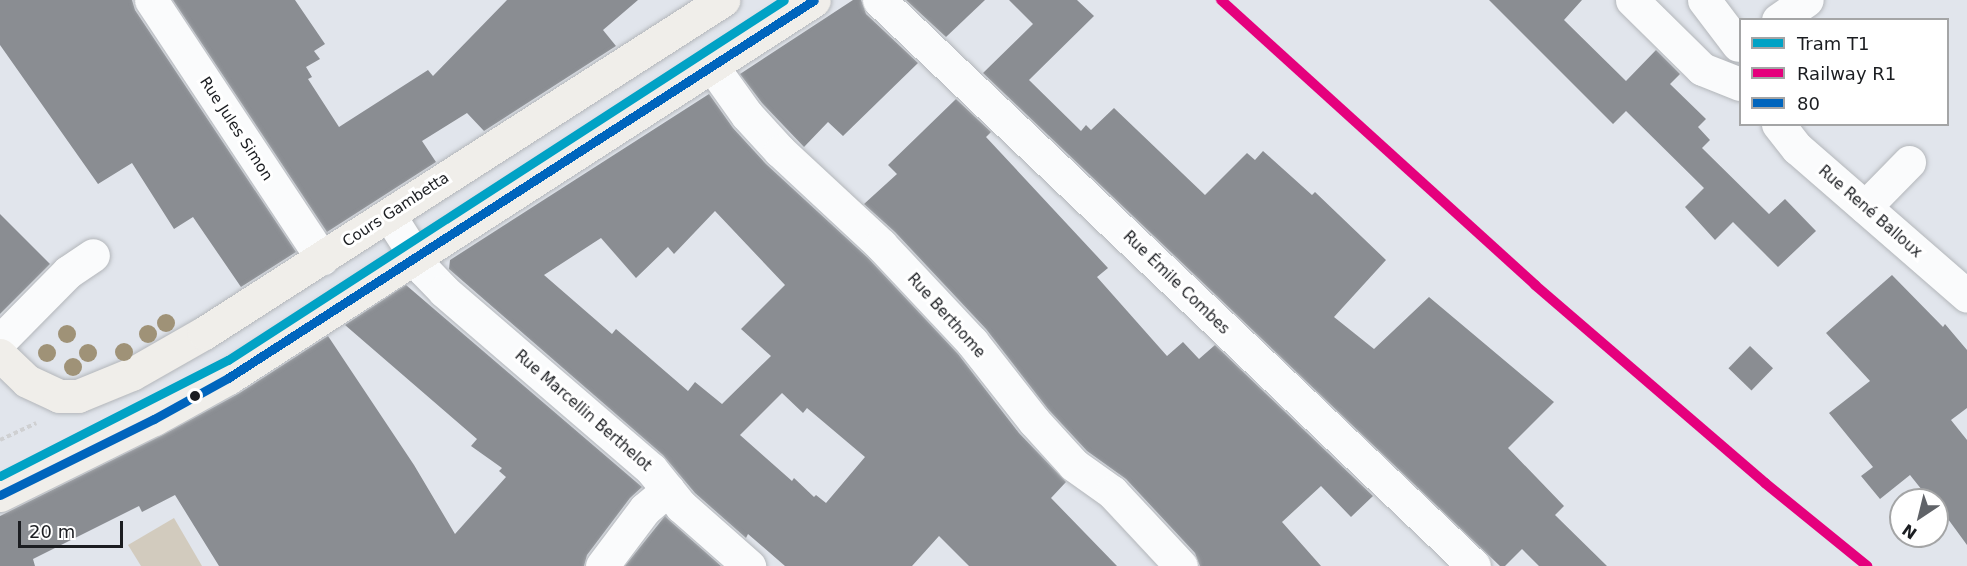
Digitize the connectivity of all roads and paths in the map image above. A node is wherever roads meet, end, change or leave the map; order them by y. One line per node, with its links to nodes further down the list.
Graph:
1 (151, 0): 19 (street, Rue Jules Simon)
2 (723, 0): 16 (main road, Cours Gambetta)
3 (814, 0): 10 (main road)
4 (879, 0): 28 (street, Rue Émile Combes)
5 (1632, 0): 11 (street)
6 (1704, 0): 9 (street)
7 (1807, 0): 8 (street)
8 (1781, 18)
9 (1739, 45): 11 (street)
10 (712, 66): 18 (main road); 27 (street, Rue Berthome)
11 (1702, 69): 12 (street)
12 (1739, 84)
13 (1780, 126): 15 (street, Rue René Balloux)
14 (1909, 162): 15 (street)
15 (1865, 207): 20 (street, Rue René Balloux)
16 (389, 215): 18 (street, Rue Marcellin Berthelot); 19 (main road, Cours Gambetta)
17 (93, 255): 21 (street)
18 (416, 257): 23 (street, Rue Marcellin Berthelot); 24 (main road)
19 (322, 258): 22 (main road, Cours Gambetta)
20 (1967, 296)
21 (0, 341)
22 (0, 355)
23 (668, 490): 25 (street); 26 (street, Rue Marcellin Berthelot)
24 (0, 495)
25 (602, 566)
26 (749, 566)
27 (1181, 566)
28 (1474, 566)

